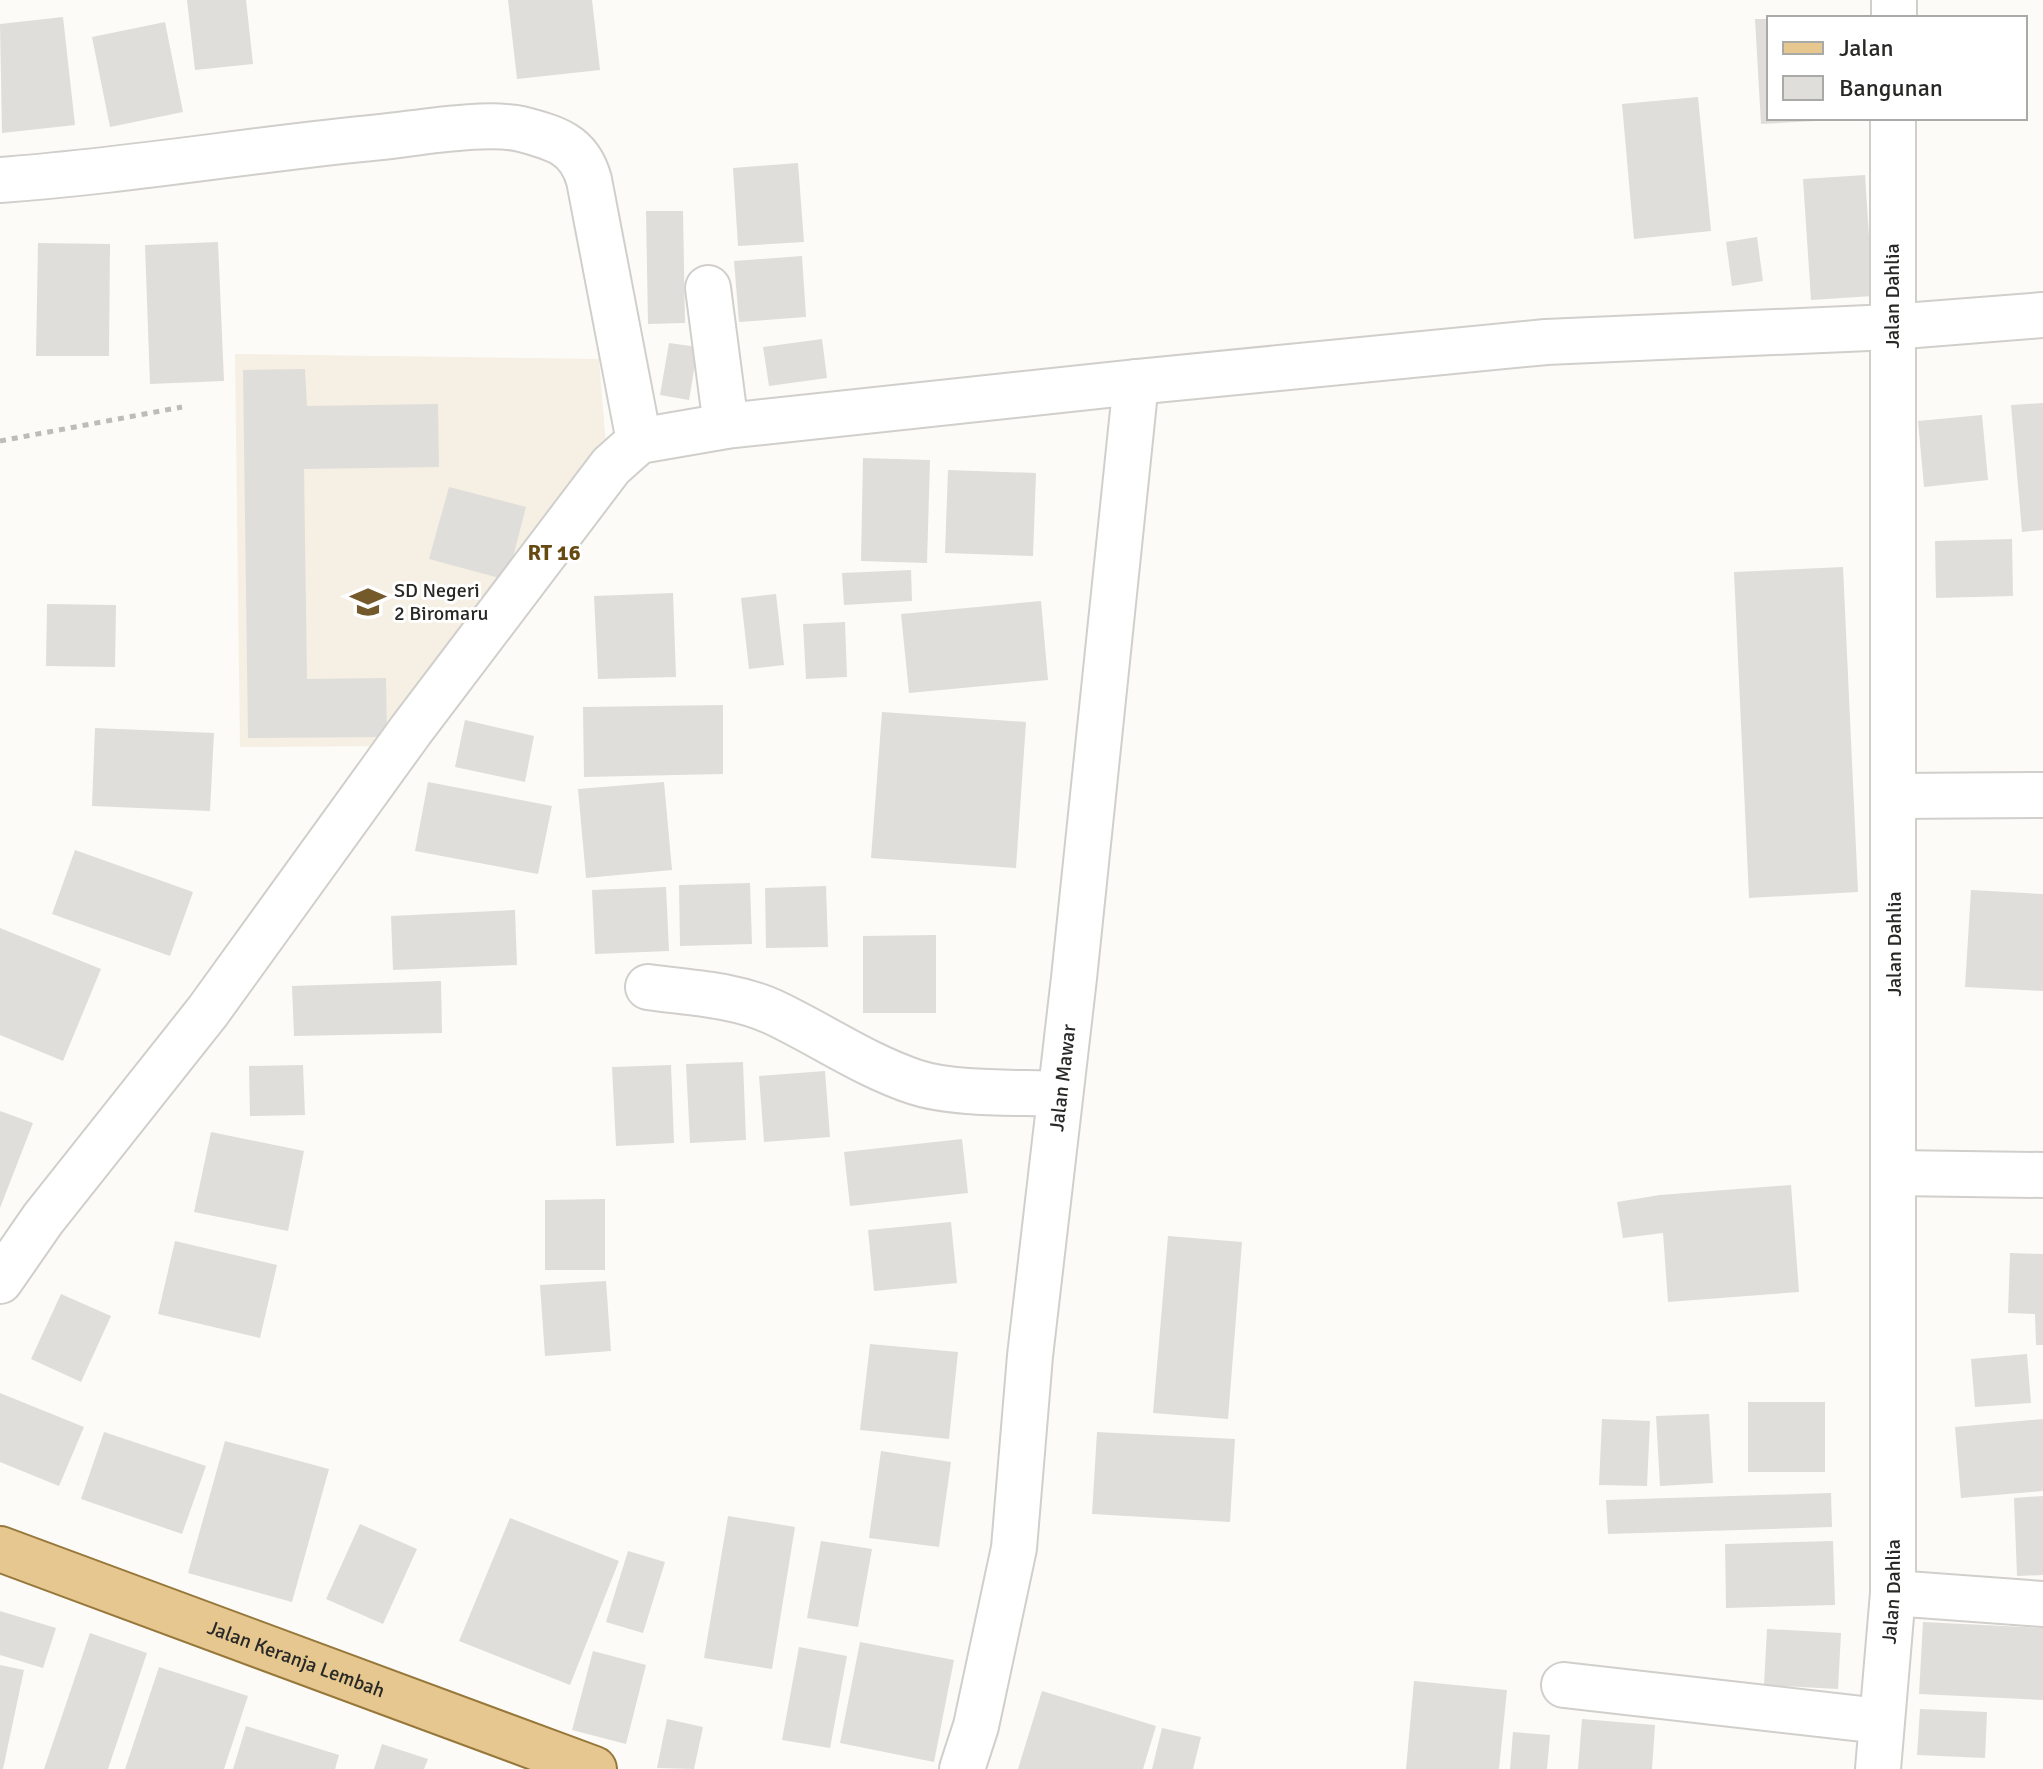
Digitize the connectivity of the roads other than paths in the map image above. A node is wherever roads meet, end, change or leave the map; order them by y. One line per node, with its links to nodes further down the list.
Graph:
1 (1893, 120): 5 (street, Jalan Dahlia)
2 (0, 180): 8 (street)
3 (708, 288): 7 (street)
4 (2043, 315): 5 (street)
5 (1891, 327): 6 (street); 10 (street, Jalan Dahlia)
6 (1136, 382): 7 (street); 12 (street, Jalan Mawar)
7 (726, 426): 8 (street)
8 (639, 441): 15 (street)
9 (2043, 795): 10 (street)
10 (1893, 796): 13 (street, Jalan Dahlia)
11 (648, 987): 12 (street)
12 (1060, 1094): 22 (street, Jalan Mawar)
13 (1895, 1173): 14 (street); 17 (street, Jalan Dahlia)
14 (2043, 1175)
15 (0, 1281)
16 (0, 1549): 21 (main road, Jalan Keranja Lembah)
17 (1893, 1593): 18 (street); 20 (street, Jalan Dahlia)
18 (2043, 1604)
19 (1564, 1685): 20 (street)
20 (1880, 1721): 23 (street, Jalan Dahlia)
21 (594, 1769)
22 (962, 1769)
23 (1878, 1769)

